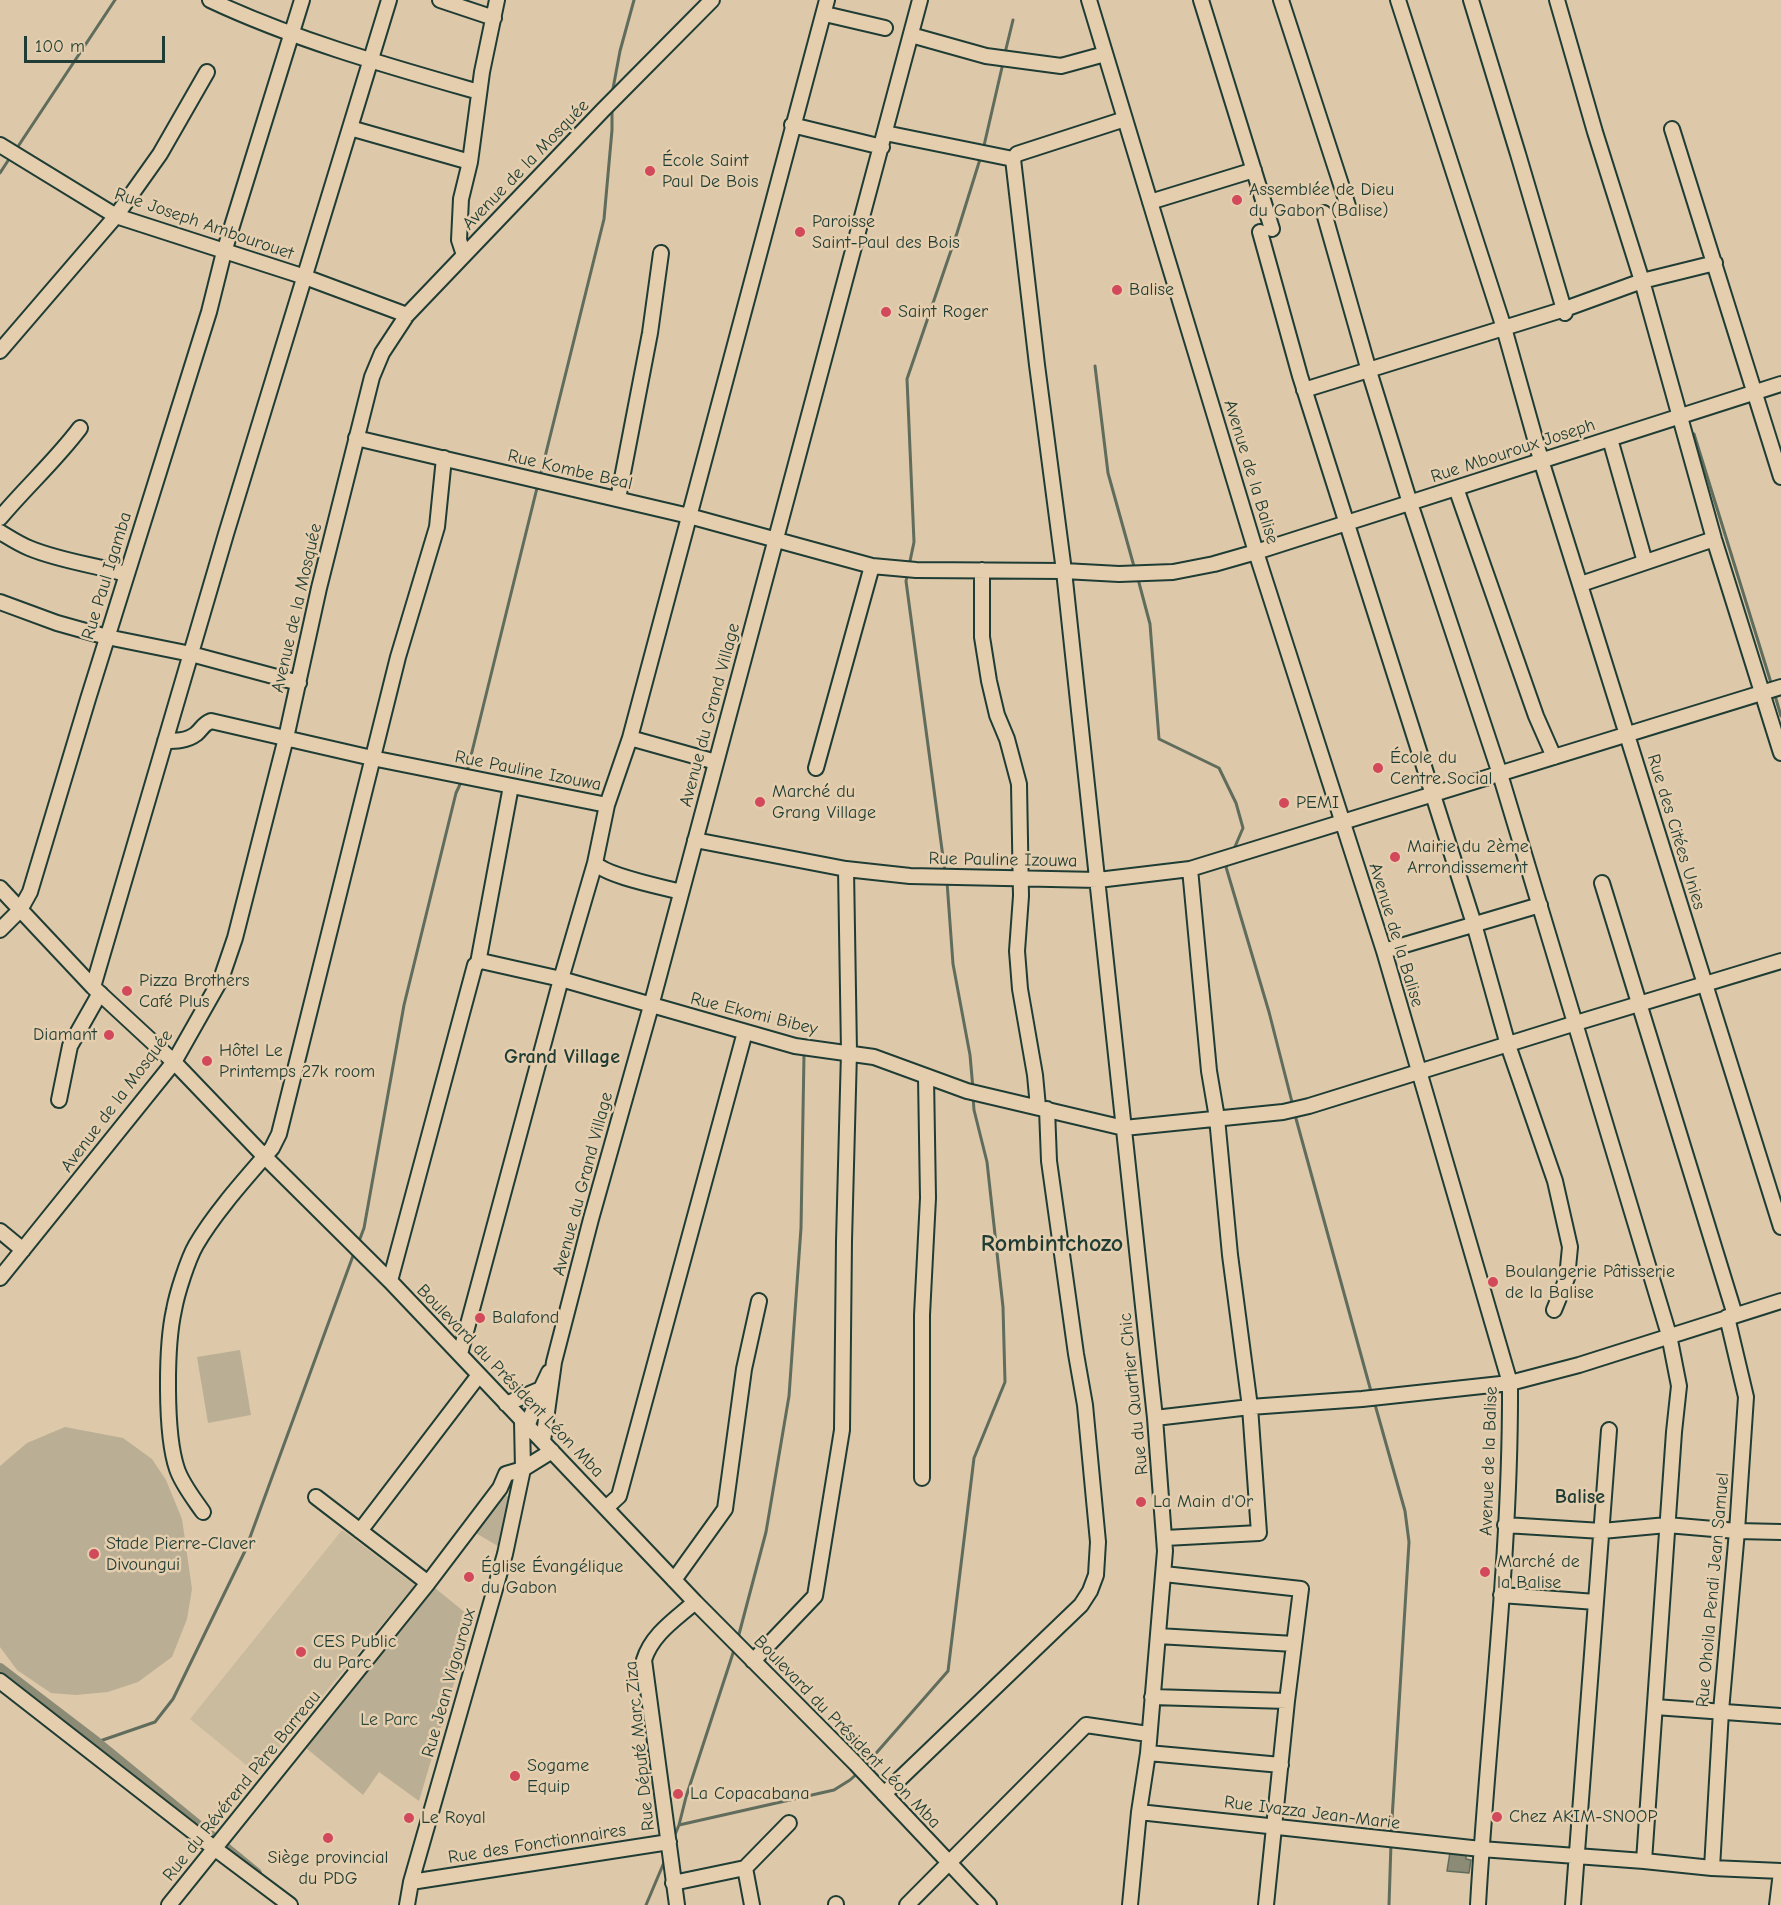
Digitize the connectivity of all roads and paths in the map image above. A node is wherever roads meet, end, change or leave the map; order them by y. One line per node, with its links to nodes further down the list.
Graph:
1 (210, 0): 17 (street)
2 (302, 0): 17 (street, Rue Paul Igamba)
3 (389, 0): 20 (street)
4 (440, 0): 15 (street)
5 (497, 0): 15 (street)
6 (712, 0): 39 (street, Avenue de la Mosquée)
7 (921, 0): 18 (street, Avenue du Grand Village)
8 (1089, 0): 19 (street, Avenue de la Balise)
9 (1200, 0): 32 (street)
10 (1281, 0): 34 (street)
11 (1398, 0): 45 (street, Rue des Citées Unies)
12 (1471, 0): 43 (street)
13 (1557, 0): 42 (street)
14 (826, 7): 16 (street); 24 (street, Rue Pauline Izouwa)
15 (494, 18): 22 (street)
16 (885, 28)
17 (292, 32): 20 (street); 37 (street, Rue Paul Igamba)
18 (911, 35): 19 (street); 27 (street, Avenue du Grand Village)
19 (1105, 54): 23 (street, Avenue de la Balise)
20 (371, 59): 22 (street); 25 (street)
21 (207, 72): 36 (street)
22 (479, 92): 31 (street)
23 (1125, 119): 30 (street); 33 (street, Avenue de la Balise)
24 (792, 125): 28 (street); 61 (street, Rue Pauline Izouwa)
25 (350, 128): 31 (street); 41 (street)
26 (1672, 129): 40 (street)
27 (885, 133): 28 (street, Avenue du Grand Village); 30 (street)
28 (882, 147): 66 (street, Avenue du Grand Village)
29 (8, 150): 36 (street, Rue Joseph Ambourouet)
30 (1013, 159): 71 (street, Rue du Quartier Chic)
31 (470, 162): 39 (street)
32 (1254, 170): 33 (street); 49 (street)
33 (1150, 202): 67 (street, Avenue de la Balise)
34 (1347, 206)
35 (1324, 213): 47 (street)
36 (116, 216): 37 (street, Rue Joseph Ambourouet); 46 (street)
37 (224, 252): 41 (street, Rue Joseph Ambourouet); 72 (street, Rue Paul Igamba)
38 (661, 253): 59 (street)
39 (464, 255): 44 (street, Avenue de la Mosquée)
40 (1715, 263): 42 (street); 50 (street)
41 (305, 277): 44 (street, Rue Joseph Ambourouet); 76 (street)
42 (1642, 281): 43 (street); 51 (street)
43 (1565, 311): 45 (street)
44 (407, 315): 53 (street, Avenue de la Mosquée)
45 (1504, 328): 47 (street); 56 (street, Rue des Citées Unies)
46 (0, 351)
47 (1369, 371): 49 (street); 60 (street)
48 (1781, 384): 50 (street, Rue Mbouroux Joseph)
49 (1304, 390): 63 (street)
50 (1755, 393): 51 (street, Rue Mbouroux Joseph); 57 (street)
51 (1679, 416): 54 (street, Rue Mbouroux Joseph); 65 (street)
52 (80, 428): 62 (street)
53 (356, 438): 55 (street, Rue Kombe Beal); 77 (street, Avenue de la Mosquée)
54 (1610, 439): 56 (street, Rue Mbouroux Joseph); 68 (street)
55 (444, 458): 59 (street, Rue Kombe Beal); 85 (street)
56 (1541, 460): 58 (street, Rue Mbouroux Joseph); 73 (street, Rue des Citées Unies)
57 (1781, 477)
58 (1456, 488): 60 (street, Rue Mbouroux Joseph); 84 (street)
59 (618, 499): 61 (street, Rue Kombe Beal)
60 (1410, 503): 63 (street, Rue Mbouroux Joseph); 88 (street)
61 (689, 516): 66 (street, Rue Kombe Beal); 81 (street, Rue Pauline Izouwa)
62 (0, 518)
63 (1348, 524): 67 (street, Rue Mbouroux Joseph); 90 (street)
64 (0, 532): 72 (street)
65 (1714, 539): 68 (street); 78 (street)
66 (775, 540): 69 (street, Rue Kombe Beal); 86 (street, Avenue du Grand Village)
67 (1256, 552): 71 (street, Rue Mbouroux Joseph); 92 (street, Avenue de la Balise)
68 (1645, 562): 73 (street)
69 (872, 566): 70 (street, Rue Kombe Beal); 87 (street)
70 (982, 570): 71 (street, Rue Mbouroux Joseph); 97 (street)
71 (1064, 571): 98 (street, Rue du Quartier Chic)
72 (126, 574): 75 (street, Rue Paul Igamba)
73 (1581, 584): 79 (street, Rue des Citées Unies)
74 (0, 602): 75 (street)
75 (107, 637): 76 (street); 103 (street, Rue Paul Igamba)
76 (191, 654): 77 (street); 82 (street)
77 (299, 683): 80 (street, Avenue de la Mosquée)
78 (1773, 690): 79 (street); 83 (street)
79 (1628, 733): 84 (street); 110 (street, Rue des Citées Unies)
80 (285, 738): 82 (street, Rue Pauline Izouwa); 85 (street, Rue Pauline Izouwa); 118 (street, Avenue de la Mosquée)
81 (630, 738): 86 (street); 91 (street, Rue Pauline Izouwa)
82 (165, 741): 111 (street)
83 (1781, 753)
84 (1554, 757): 88 (street)
85 (372, 758): 89 (street, Rue Pauline Izouwa); 125 (street)
86 (716, 762): 93 (street, Avenue du Grand Village)
87 (816, 768)
88 (1500, 774): 90 (street); 102 (street)
89 (511, 786): 91 (street, Rue Pauline Izouwa); 108 (street)
90 (1432, 795): 92 (street); 104 (street)
91 (607, 805): 94 (street)
92 (1343, 823): 96 (street, Rue Pauline Izouwa); 106 (street, Avenue de la Balise)
93 (695, 840): 95 (street, Rue Pauline Izouwa); 101 (street, Avenue du Grand Village)
94 (595, 863): 101 (street); 109 (street)
95 (846, 869): 97 (street, Rue Pauline Izouwa); 117 (street)
96 (1190, 869): 98 (street, Rue Pauline Izouwa); 123 (street)
97 (1020, 878): 98 (street, Rue Pauline Izouwa); 122 (street)
98 (1098, 880): 124 (street, Rue du Quartier Chic)
99 (1602, 883): 112 (street, Rue Ohoila Pendi Jean Samuel)
100 (0, 888): 103 (street, Boulevard du Président Léon Mba)
101 (681, 892): 113 (street, Avenue du Grand Village)
102 (1540, 904): 104 (street); 114 (street)
103 (20, 910): 105 (street, Rue Paul Igamba); 111 (street, Boulevard du Président Léon Mba)
104 (1474, 924): 106 (street); 116 (street)
105 (0, 930)
106 (1384, 951): 119 (street, Avenue de la Balise)
107 (1781, 961): 110 (street, Rue Ekomi Bibey)
108 (478, 963): 109 (street, Rue Ekomi Bibey); 130 (street)
109 (561, 979): 113 (street, Rue Ekomi Bibey); 136 (street)
110 (1704, 984): 112 (street, Rue Ekomi Bibey); 126 (street, Rue des Citées Unies)
111 (97, 990): 118 (street, Boulevard du Président Léon Mba); 121 (street)
112 (1640, 1004): 114 (street, Rue Ekomi Bibey); 134 (street, Rue Ohoila Pendi Jean Samuel)
113 (651, 1006): 115 (street, Rue Ekomi Bibey); 137 (street, Avenue du Grand Village)
114 (1576, 1023): 116 (street, Rue Ekomi Bibey); 135 (street)
115 (745, 1032): 117 (street, Rue Ekomi Bibey); 150 (street)
116 (1508, 1045): 119 (street, Rue Ekomi Bibey); 133 (street)
117 (849, 1052): 120 (street, Rue Ekomi Bibey); 167 (street)
118 (174, 1062): 125 (street, Boulevard du Président Léon Mba); 128 (street, Avenue de la Mosquée)
119 (1418, 1072): 123 (street, Rue Ekomi Bibey); 139 (street, Avenue de la Balise)
120 (926, 1077): 122 (street, Rue Ekomi Bibey); 148 (street)
121 (58, 1100)
122 (1042, 1108): 124 (street, Rue Ekomi Bibey); 177 (street)
123 (1218, 1118): 124 (street, Rue Ekomi Bibey); 142 (street)
124 (1124, 1128): 143 (street, Rue du Quartier Chic)
125 (265, 1157): 130 (street, Boulevard du Président Léon Mba); 151 (street)
126 (1781, 1227)
127 (0, 1231): 128 (street)
128 (23, 1250): 129 (street, Avenue de la Mosquée)
129 (0, 1278)
130 (390, 1281): 136 (street, Boulevard du Président Léon Mba)
131 (759, 1301): 160 (street)
132 (1781, 1301): 134 (street)
133 (1554, 1310)
134 (1731, 1316): 135 (street); 156 (street, Rue Ohoila Pendi Jean Samuel)
135 (1669, 1335): 139 (street); 153 (street)
136 (460, 1354): 138 (street, Boulevard du Président Léon Mba)
137 (554, 1362): 140 (street); 146 (street, Avenue du Grand Village)
138 (479, 1375): 141 (street, Boulevard du Président Léon Mba); 154 (street)
139 (1510, 1383): 142 (street); 152 (street, Avenue de la Balise)
140 (541, 1389): 141 (street); 144 (street)
141 (506, 1404): 144 (street, Boulevard du Président Léon Mba)
142 (1250, 1407): 143 (street); 158 (street)
143 (1155, 1418): 158 (street, Rue du Quartier Chic)
144 (524, 1424): 146 (street, Boulevard du Président Léon Mba); 147 (street, Rue Jean Vigouroux)
145 (1609, 1430): 155 (street)
146 (547, 1446): 147 (street); 150 (street, Boulevard du Président Léon Mba)
147 (523, 1469): 161 (street, Rue du Révérend Père Barreau); 190 (street, Rue Jean Vigouroux)
148 (922, 1478)
149 (316, 1497): 154 (street)
150 (606, 1508): 160 (street, Boulevard du Président Léon Mba)
151 (203, 1512)
152 (1505, 1525): 155 (street); 162 (street, Avenue de la Balise)
153 (1667, 1525): 155 (street); 156 (street); 171 (street)
154 (360, 1531): 161 (street)
155 (1602, 1531): 164 (street)
156 (1737, 1531): 157 (street); 172 (street, Rue Ohoila Pendi Jean Samuel)
157 (1781, 1532)
158 (1165, 1538): 159 (street, Rue du Quartier Chic)
159 (1164, 1574): 165 (street, Rue du Quartier Chic); 166 (street)
160 (674, 1580): 163 (street, Boulevard du Président Léon Mba)
161 (428, 1583): 181 (street, Rue du Révérend Père Barreau)
162 (1501, 1595): 164 (street); 183 (street, Avenue de la Balise)
163 (695, 1602): 167 (street, Boulevard du Président Léon Mba); 182 (street, Rue Député Marc Ziza)
164 (1596, 1602): 184 (street)
165 (1158, 1636): 166 (street); 169 (street, Rue du Quartier Chic)
166 (1294, 1644): 170 (street)
167 (753, 1661): 177 (street, Boulevard du Président Léon Mba)
168 (0, 1681): 181 (street)
169 (1152, 1697): 170 (street); 174 (street, Rue du Quartier Chic)
170 (1287, 1701): 176 (street)
171 (1655, 1707): 172 (street); 185 (street)
172 (1721, 1712): 173 (street); 188 (street, Rue Ohoila Pendi Jean Samuel)
173 (1781, 1716)
174 (1148, 1734): 175 (street, Rue du Quartier Chic); 186 (street)
175 (1148, 1753): 176 (street); 178 (street, Rue du Quartier Chic)
176 (1281, 1765): 180 (street)
177 (884, 1794): 186 (street, Boulevard du Président Léon Mba)
178 (1139, 1812): 180 (street, Rue Ivazza Jean-Marie); 199 (street, Rue du Quartier Chic)
179 (789, 1823): 187 (street)
180 (1275, 1826): 183 (street, Rue Ivazza Jean-Marie); 200 (street)
181 (218, 1843): 192 (street, Rue du Révérend Père Barreau); 193 (street)
182 (669, 1843): 190 (street, Rue des Fonctionnaires); 191 (street, Rue Député Marc Ziza)
183 (1481, 1850): 184 (street, Rue Ivazza Jean-Marie); 201 (street, Avenue de la Balise)
184 (1578, 1857): 185 (street, Rue Ivazza Jean-Marie); 202 (street)
185 (1644, 1861): 188 (street, Rue Ivazza Jean-Marie)
186 (949, 1865): 197 (street); 198 (street, Boulevard du Président Léon Mba)
187 (745, 1868): 191 (street); 196 (street)
188 (1712, 1868): 189 (street, Rue Ivazza Jean-Marie)
189 (1781, 1872): 203 (street)
190 (411, 1882): 194 (street, Rue Jean Vigouroux)
191 (673, 1883): 195 (street, Rue Député Marc Ziza)
192 (169, 1905)
193 (290, 1905)
194 (407, 1905)
195 (676, 1905)
196 (752, 1905)
197 (907, 1905)
198 (989, 1905)
199 (1130, 1905)
200 (1266, 1905)
201 (1478, 1905)
202 (1573, 1905)
203 (1777, 1905)

